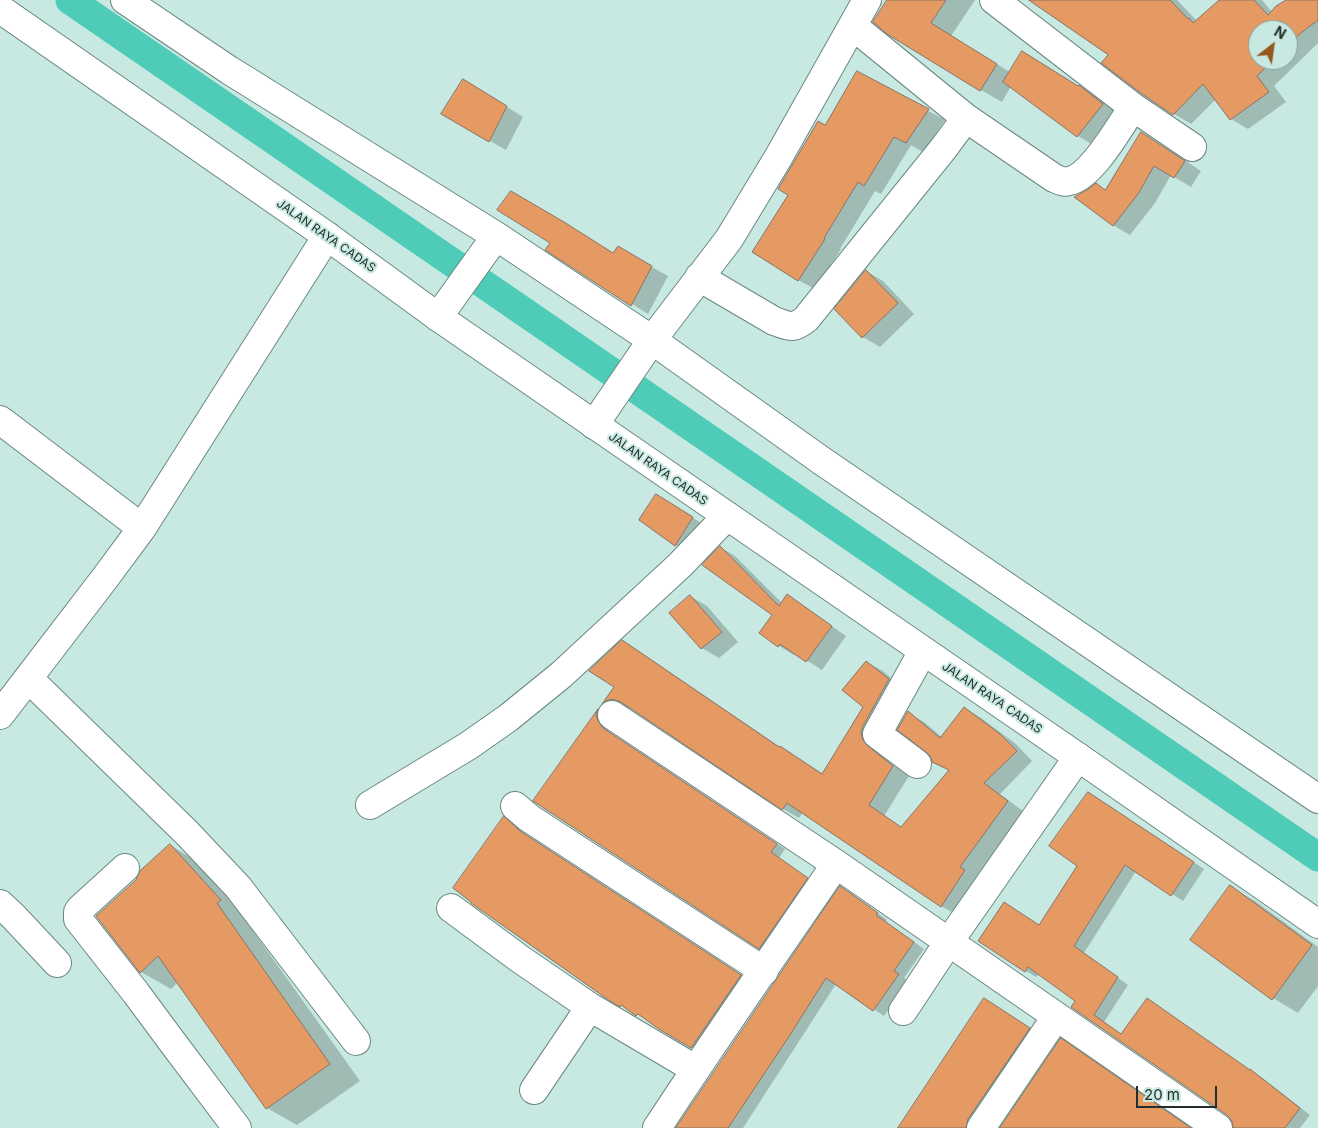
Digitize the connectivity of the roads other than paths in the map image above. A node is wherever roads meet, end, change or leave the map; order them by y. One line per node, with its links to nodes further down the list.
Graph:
1 (125, 0): 10 (street)
2 (867, 0): 5 (street)
3 (994, 0): 6 (street)
4 (0, 9): 9 (street, JALAN RAYA CADAS)
5 (853, 26): 7 (street); 11 (street)
6 (1133, 108): 7 (street); 8 (street)
7 (966, 118): 11 (street)
8 (1192, 147)
9 (327, 236): 12 (street, JALAN RAYA CADAS); 17 (street)
10 (494, 238): 12 (street); 13 (street)
11 (699, 277): 13 (street)
12 (441, 312): 14 (street, JALAN RAYA CADAS)
13 (650, 342): 14 (street); 24 (street)
14 (597, 421): 16 (street, JALAN RAYA CADAS)
15 (2, 427): 17 (street)
16 (727, 516): 18 (street, JALAN RAYA CADAS); 25 (street)
17 (142, 528): 19 (street)
18 (923, 651): 22 (street, JALAN RAYA CADAS); 23 (street)
19 (29, 679): 21 (street); 38 (street)
20 (612, 714): 27 (street)
21 (0, 715)
22 (1078, 757): 31 (street, JALAN RAYA CADAS); 32 (street)
23 (917, 764)
24 (1318, 800)
25 (370, 805)
26 (515, 806): 34 (street)
27 (836, 864): 32 (street); 34 (street)
28 (126, 868): 41 (street)
29 (451, 908): 35 (street)
30 (4, 916): 33 (street)
31 (1318, 924)
32 (948, 943): 36 (street); 37 (street)
33 (57, 963)
34 (764, 971): 39 (street)
35 (590, 1007): 39 (street); 40 (street)
36 (903, 1011)
37 (1056, 1017): 43 (street); 44 (street)
38 (356, 1041)
39 (695, 1070): 42 (street)
40 (534, 1090)
41 (237, 1128)
42 (657, 1128)
43 (982, 1128)
44 (1218, 1128)

